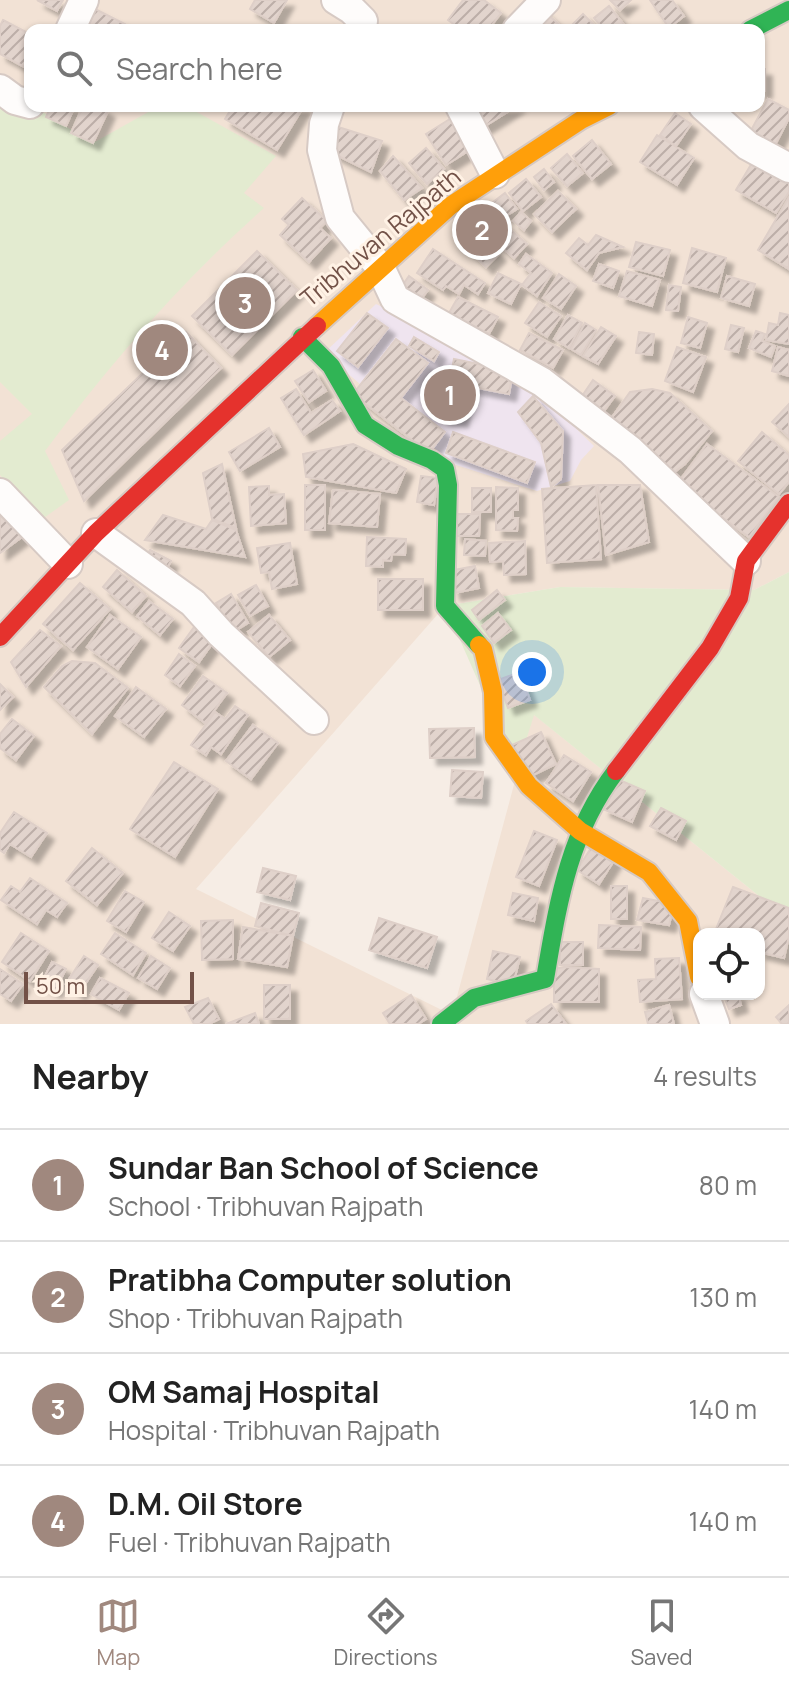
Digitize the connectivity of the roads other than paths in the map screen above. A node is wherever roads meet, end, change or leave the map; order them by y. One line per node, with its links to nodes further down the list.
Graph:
1 (84, 0): 6 (street)
2 (336, 0): 5 (street)
3 (546, 0): 7 (street)
4 (789, 10): 8 (main road)
5 (365, 17)
6 (73, 24)
7 (523, 24)
8 (762, 24)
9 (0, 89): 10 (street)
10 (24, 102)
11 (328, 112): 17 (street)
12 (463, 112): 16 (street)
13 (597, 112): 16 (main road, Tribhuvan Rajpath)
14 (710, 112): 15 (street)
15 (789, 168)
16 (495, 174): 17 (main road, Tribhuvan Rajpath)
17 (380, 267): 18 (main road, Tribhuvan Rajpath); 22 (street)
18 (302, 337): 21 (main road, Tribhuvan Rajpath); 26 (main road)
19 (0, 493): 23 (street)
20 (789, 503): 22 (main road)
21 (96, 533): 23 (main road, Tribhuvan Rajpath); 25 (street)
22 (746, 561): 26 (main road)
23 (68, 564): 24 (main road, Tribhuvan Rajpath)
24 (0, 637)
25 (314, 720)
26 (580, 831): 27 (main road); 29 (main road)
27 (693, 946)
28 (706, 1000): 30 (street)
29 (441, 1024)
30 (715, 1024)

